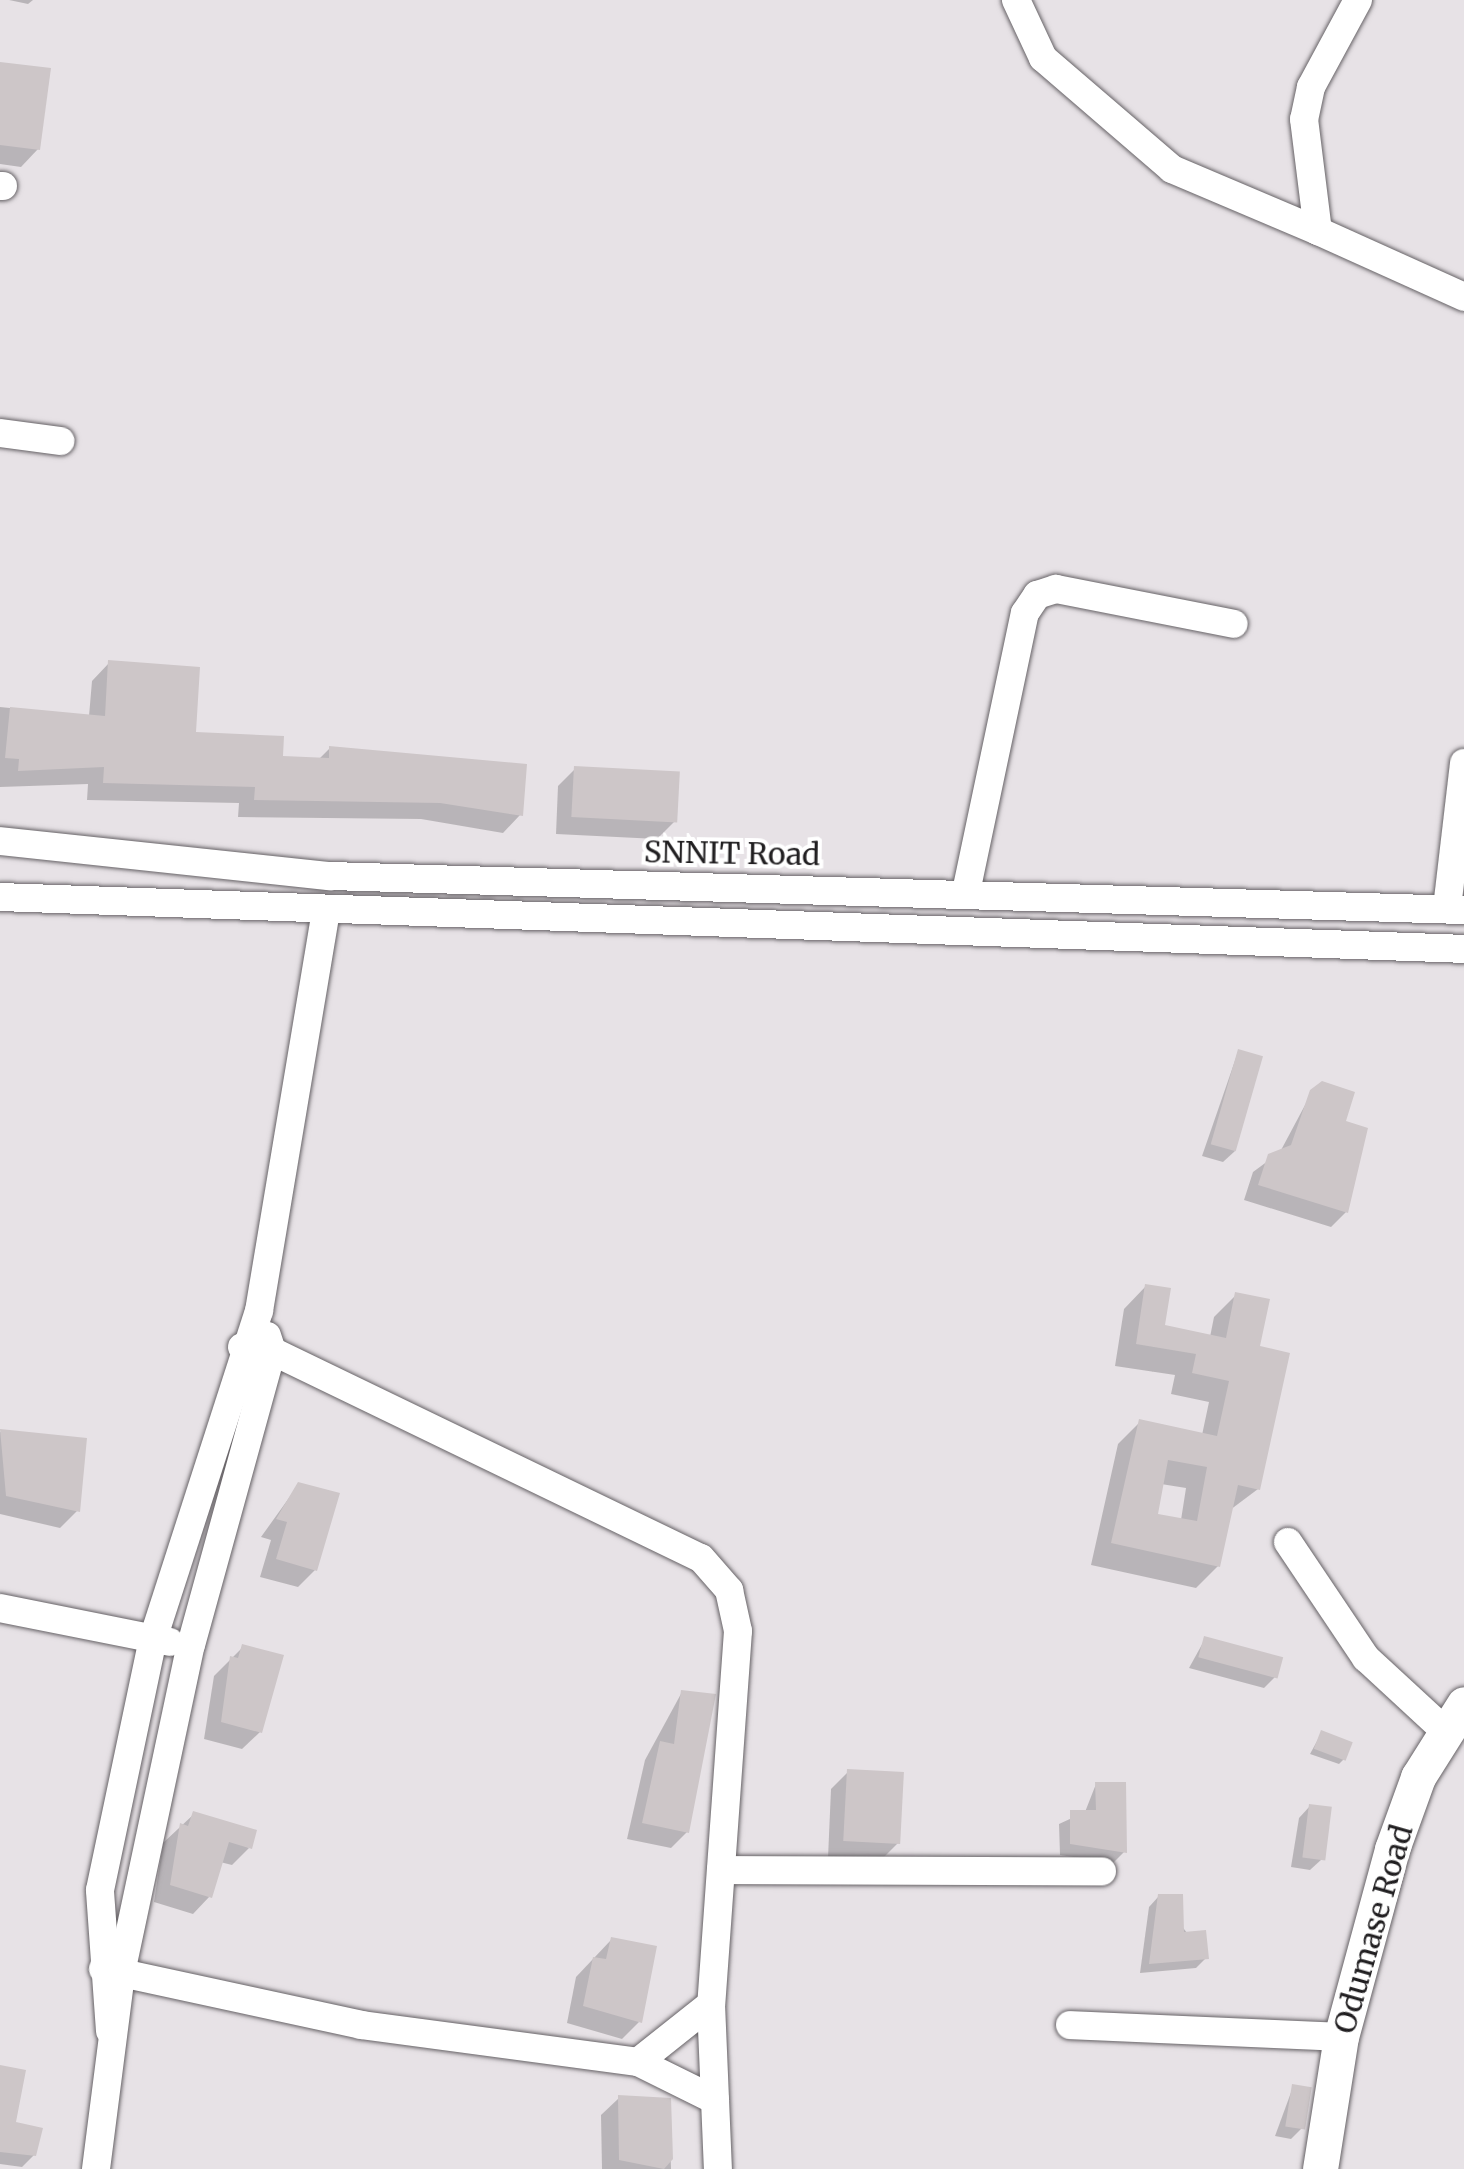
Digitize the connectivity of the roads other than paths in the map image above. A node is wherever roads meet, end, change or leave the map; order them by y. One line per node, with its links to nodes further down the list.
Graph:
1 (1016, 0): 3 (street)
2 (1358, 0): 3 (street)
3 (1318, 231): 4 (street)
4 (1464, 297)
5 (0, 433): 6 (street)
6 (60, 440)
7 (1234, 624): 12 (street)
8 (1464, 763): 14 (street)
9 (0, 842): 10 (street, SNNIT Road)
10 (765, 887): 11 (street, SNNIT Road); 16 (street)
11 (833, 888): 12 (street, SNNIT Road); 17 (street)
12 (966, 892): 14 (street, SNNIT Road)
13 (0, 897): 15 (street)
14 (1456, 909)
15 (326, 911): 16 (street); 19 (street)
16 (763, 925): 17 (street)
17 (833, 928): 18 (street)
18 (1464, 948)
19 (259, 1311): 20 (street); 21 (street)
20 (242, 1347): 21 (street); 24 (street)
21 (272, 1351): 25 (street); 27 (street)
22 (1288, 1542): 26 (street)
23 (0, 1608): 24 (street)
24 (153, 1639): 25 (street); 29 (street)
25 (191, 1645): 29 (street)
26 (1454, 1717): 32 (main road, Odumase Road)
27 (721, 1870): 28 (street); 30 (street)
28 (1102, 1871)
29 (112, 1971): 33 (street); 35 (street)
30 (712, 2004): 33 (street); 34 (street)
31 (1070, 2025): 32 (street)
32 (1342, 2038): 37 (main road, Odumase Road)
33 (638, 2062): 34 (street)
34 (715, 2100): 36 (street)
35 (96, 2169)
36 (718, 2169)
37 (1320, 2169)

